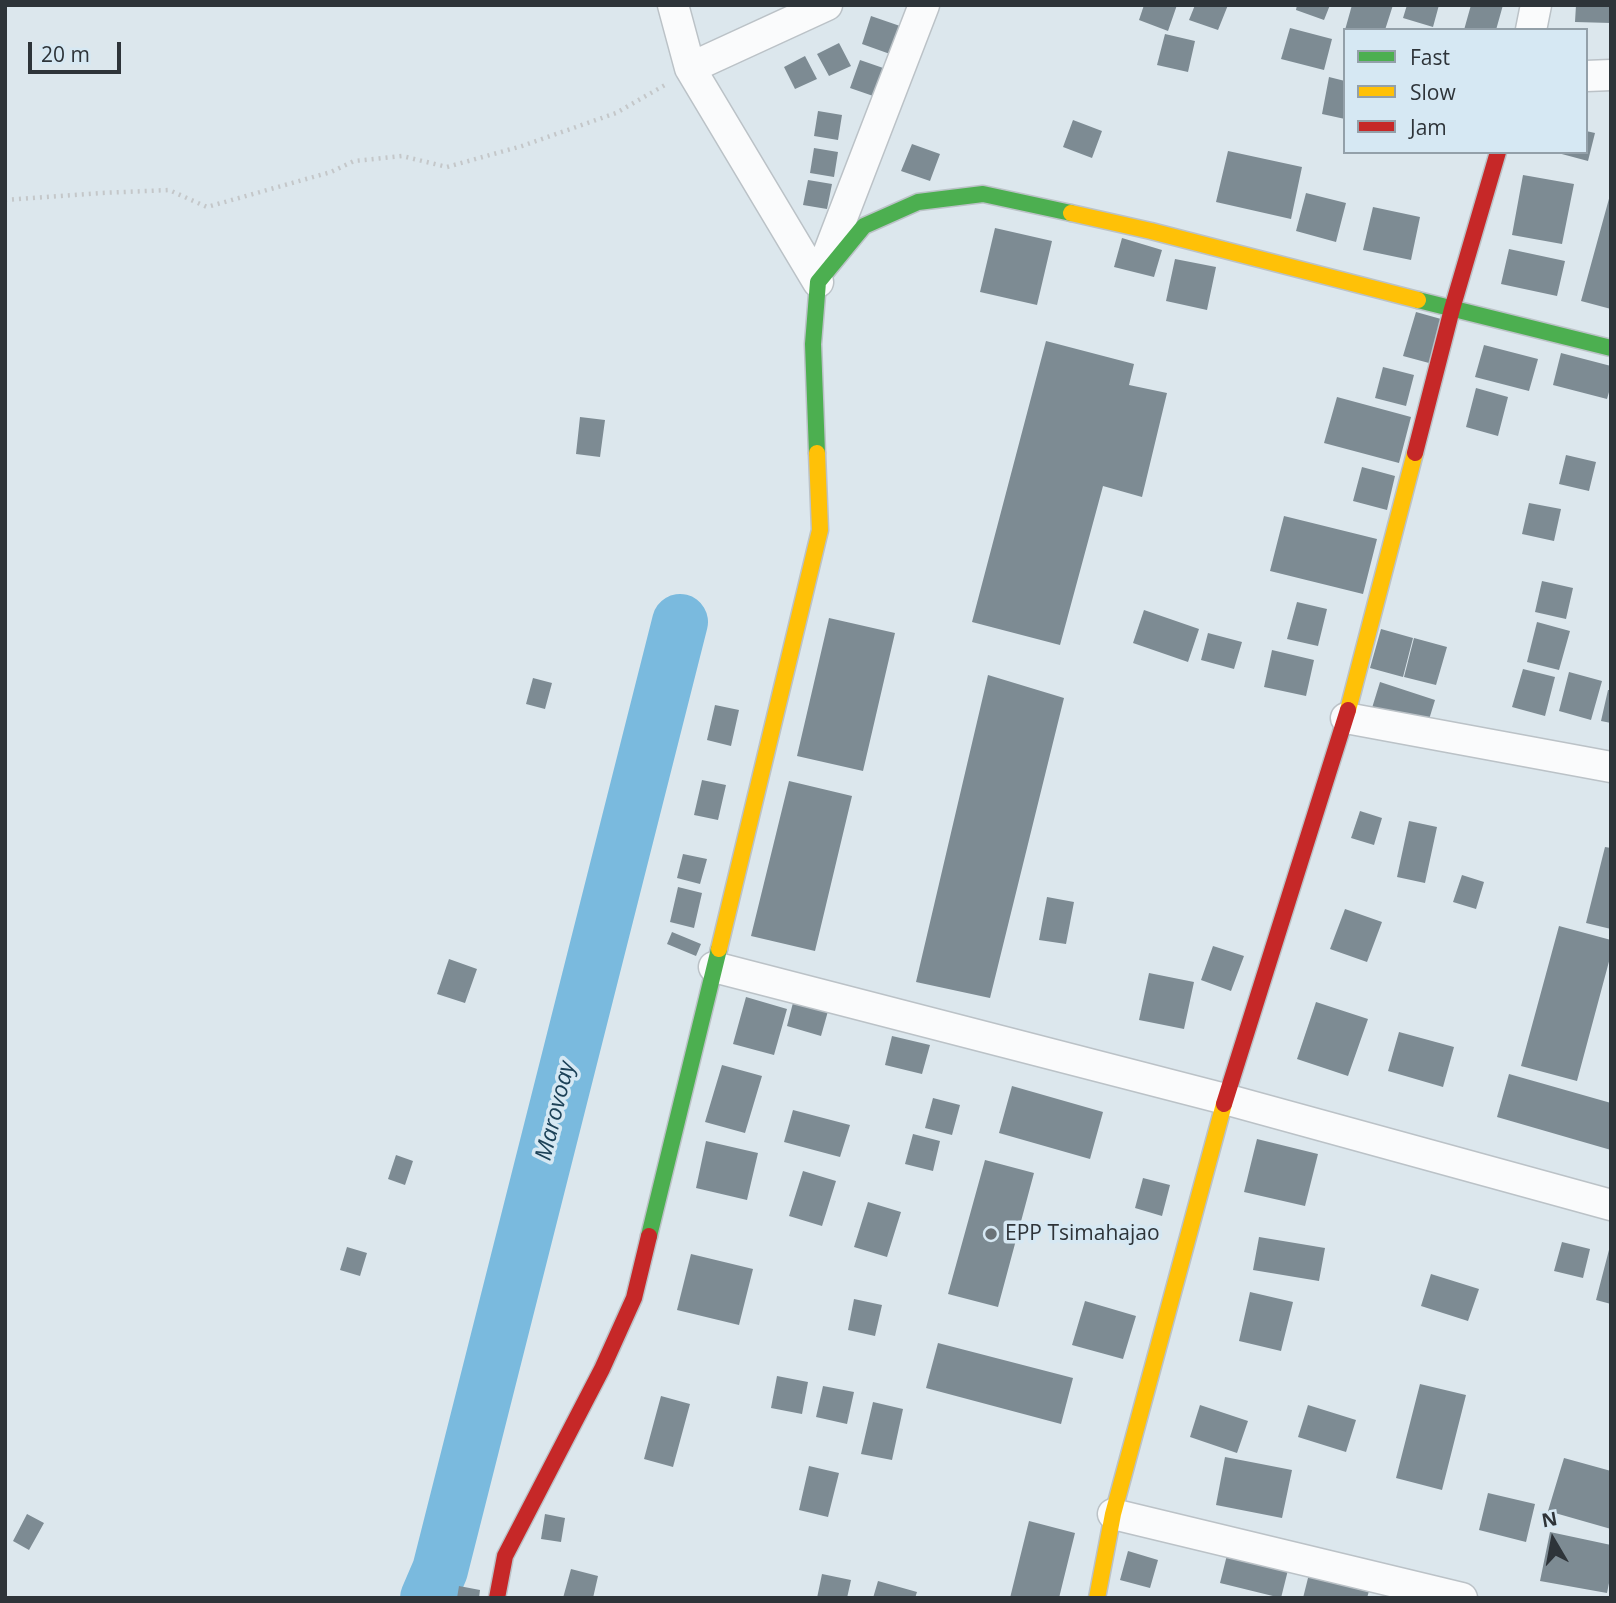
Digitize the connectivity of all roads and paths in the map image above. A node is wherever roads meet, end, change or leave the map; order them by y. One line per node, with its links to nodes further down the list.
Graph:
1 (673, 5): 6 (street)
2 (827, 5): 6 (street)
3 (924, 5): 11 (street)
4 (1536, 5): 5 (street)
5 (1531, 28)
6 (690, 68): 10 (path); 11 (street)
7 (1611, 75): 8 (street)
8 (1588, 76)
9 (1497, 154): 12 (street)
10 (5, 200)
11 (818, 282): 12 (street); 16 (street)
12 (1452, 309): 13 (street); 14 (street)
13 (1611, 348)
14 (1346, 719): 15 (street); 17 (street)
15 (1611, 767)
16 (714, 967): 17 (street); 20 (street)
17 (1225, 1100): 18 (street); 19 (street)
18 (1611, 1205)
19 (1113, 1514): 21 (street); 22 (street)
20 (497, 1598)
21 (1097, 1598)
22 (1462, 1598)

